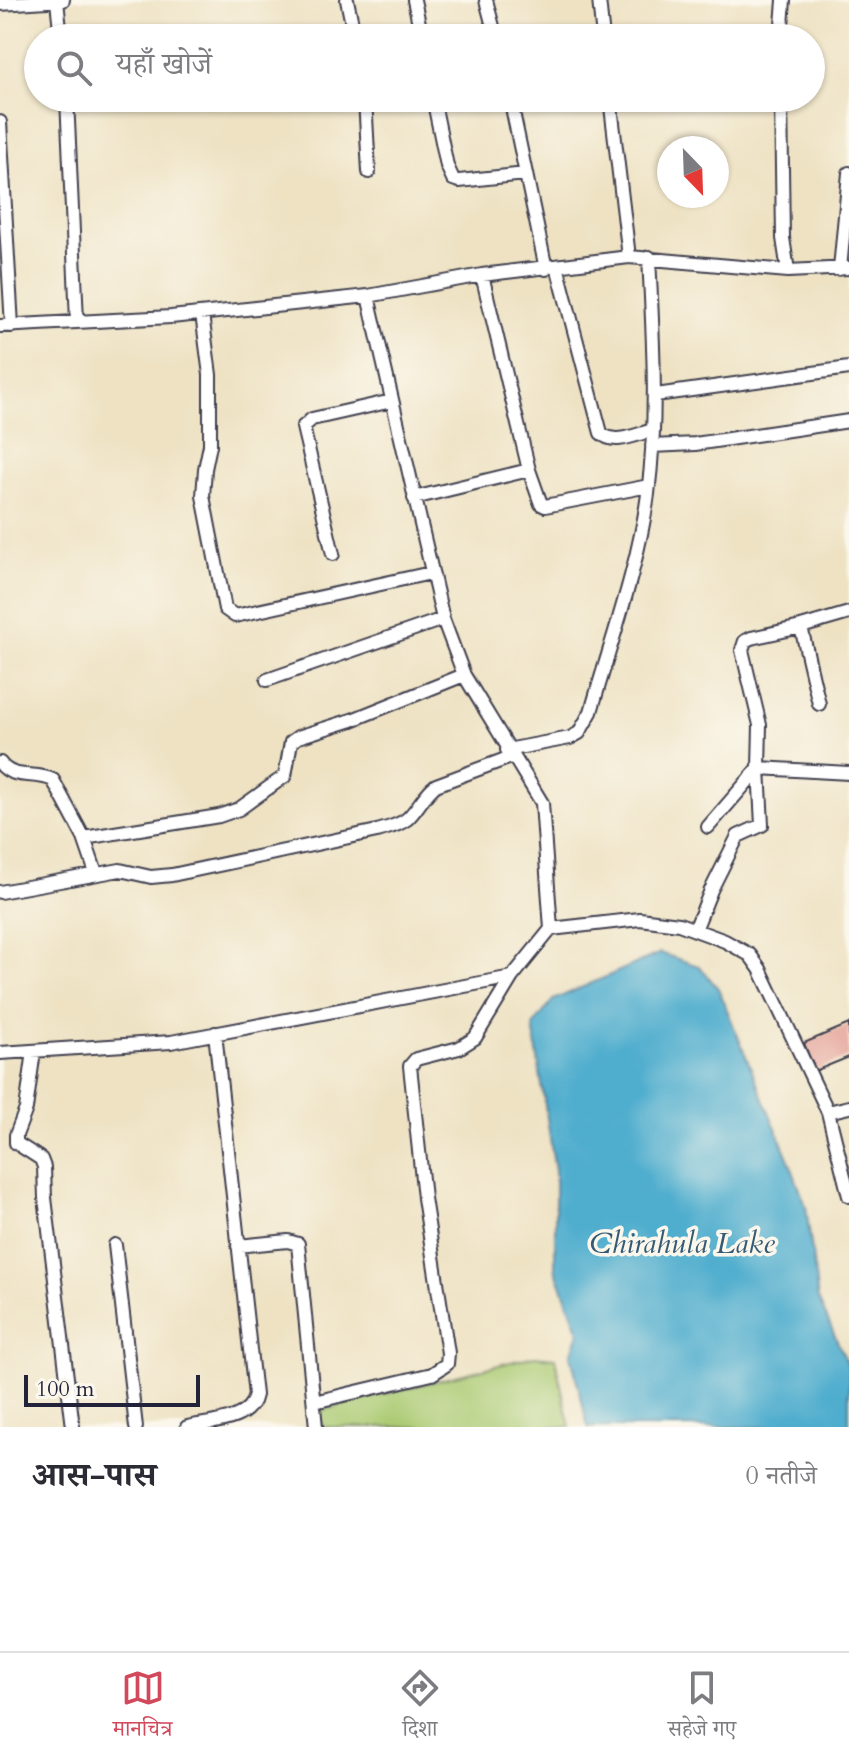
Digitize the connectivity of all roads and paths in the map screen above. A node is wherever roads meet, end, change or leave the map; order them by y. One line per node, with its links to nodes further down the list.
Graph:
1 (63, 0): 7 (street)
2 (347, 0): 10 (street)
3 (414, 0): 11 (street)
4 (486, 0): 12 (street)
5 (599, 0): 13 (street)
6 (784, 0): 14 (street)
7 (57, 1): 8 (street); 9 (street)
8 (0, 4)
9 (59, 24)
10 (352, 24)
11 (419, 24)
12 (492, 24)
13 (602, 24)
14 (782, 24)
15 (68, 112): 33 (street)
16 (366, 112): 22 (street)
17 (436, 112): 24 (street)
18 (513, 112): 24 (street)
19 (612, 112): 25 (street)
20 (781, 112): 29 (street)
21 (0, 122): 34 (street)
22 (369, 172)
23 (849, 173): 28 (street)
24 (526, 174): 27 (street)
25 (629, 257): 26 (street); 27 (street)
26 (649, 257): 29 (street); 36 (street)
27 (552, 268): 30 (street); 39 (street)
28 (844, 269): 29 (street)
29 (788, 271)
30 (482, 275): 31 (street); 41 (street)
31 (368, 296): 32 (street); 37 (street)
32 (202, 314): 33 (street); 45 (street)
33 (77, 321): 34 (street)
34 (6, 326)
35 (849, 368): 36 (street)
36 (656, 395): 39 (street)
37 (392, 401): 43 (street); 44 (street)
38 (849, 421): 40 (street)
39 (653, 430): 40 (street)
40 (652, 446): 42 (street)
41 (529, 470): 42 (street); 43 (street)
42 (649, 486): 52 (street)
43 (414, 498): 45 (street)
44 (333, 554)
45 (431, 573): 47 (street)
46 (849, 613): 48 (street)
47 (443, 619): 49 (street); 50 (street)
48 (801, 627): 51 (street); 54 (street)
49 (464, 675): 52 (street); 57 (street)
50 (267, 680)
51 (819, 704)
52 (509, 754): 58 (street); 60 (street)
53 (0, 763): 57 (street)
54 (759, 768): 55 (street); 56 (street); 61 (street)
55 (849, 773)
56 (708, 827)
57 (84, 838): 58 (street)
58 (96, 873): 59 (street)
59 (0, 892)
60 (551, 929): 61 (street); 62 (street)
61 (695, 930): 67 (street)
62 (512, 977): 63 (street); 71 (street)
63 (215, 1033): 64 (street); 70 (street)
64 (34, 1051): 65 (street); 72 (street)
65 (0, 1053)
66 (849, 1107): 67 (street)
67 (828, 1112): 68 (street)
68 (849, 1196)
69 (115, 1245): 73 (street)
70 (238, 1246): 71 (street); 74 (street)
71 (314, 1402): 75 (street)
72 (73, 1427)
73 (136, 1427)
74 (187, 1427)
75 (316, 1427)

